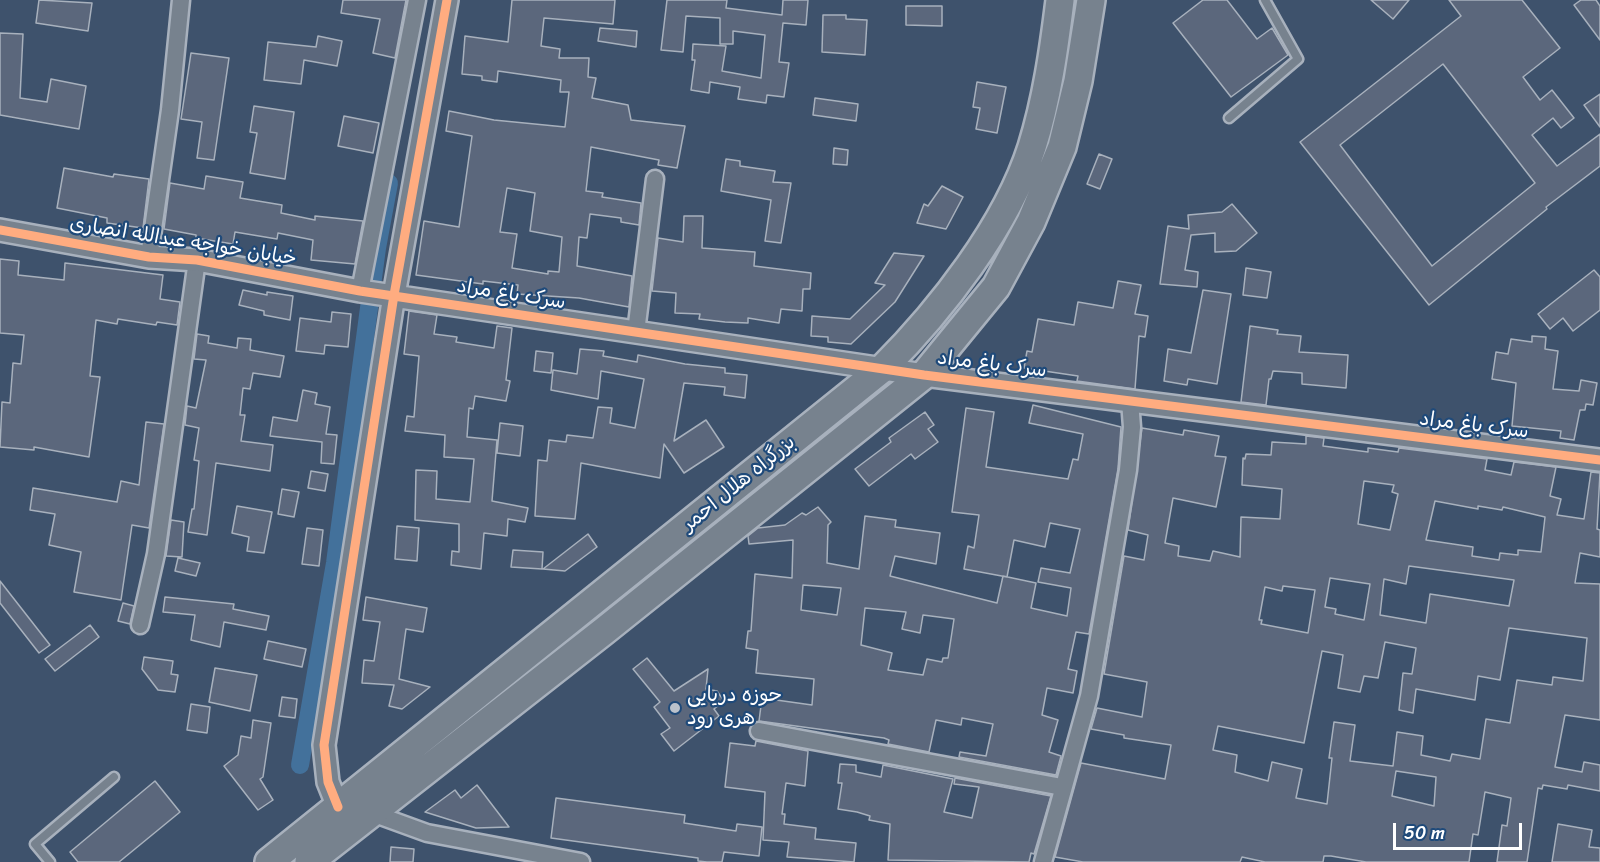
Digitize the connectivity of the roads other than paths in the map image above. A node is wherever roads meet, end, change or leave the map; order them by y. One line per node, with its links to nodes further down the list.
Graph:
1 (181, 0): 10 (street)
2 (417, 0): 12 (street)
3 (447, 0): 13 (street)
4 (1060, 0): 15 (highway, بزرگراه هلال احمر)
5 (1091, 0): 16 (highway, بزرگراه هلال احمر)
6 (1265, 0): 7 (lane)
7 (1229, 118)
8 (655, 179): 14 (street)
9 (0, 230): 10 (street, خیابان خواجه عبدالله انصاری)
10 (150, 257): 11 (street, خیابان خواجه عبدالله انصاری)
11 (197, 260): 12 (street, خیابان خواجه عبدالله انصاری); 19 (street)
12 (360, 291): 13 (street, خیابان خواجه عبدالله انصاری)
13 (387, 294): 14 (street, سرک باغ مراد); 23 (street)
14 (636, 332): 15 (street, سرک باغ مراد)
15 (883, 368): 16 (street, سرک باغ مراد); 23 (highway, بزرگراه هلال احمر)
16 (924, 375): 17 (street, سرک باغ مراد); 24 (highway, بزرگراه هلال احمر)
17 (1130, 401): 18 (street, سرک باغ مراد); 22 (street)
18 (1600, 460)
19 (140, 625)
20 (759, 731): 22 (street)
21 (114, 777): 25 (lane)
22 (1062, 787): 29 (street)
23 (338, 807): 26 (highway, بزرگراه هلال احمر)
24 (372, 813): 27 (highway, بزرگراه هلال احمر); 28 (street)
25 (50, 862)
26 (269, 862)
27 (309, 862)
28 (581, 862)
29 (1043, 862)

